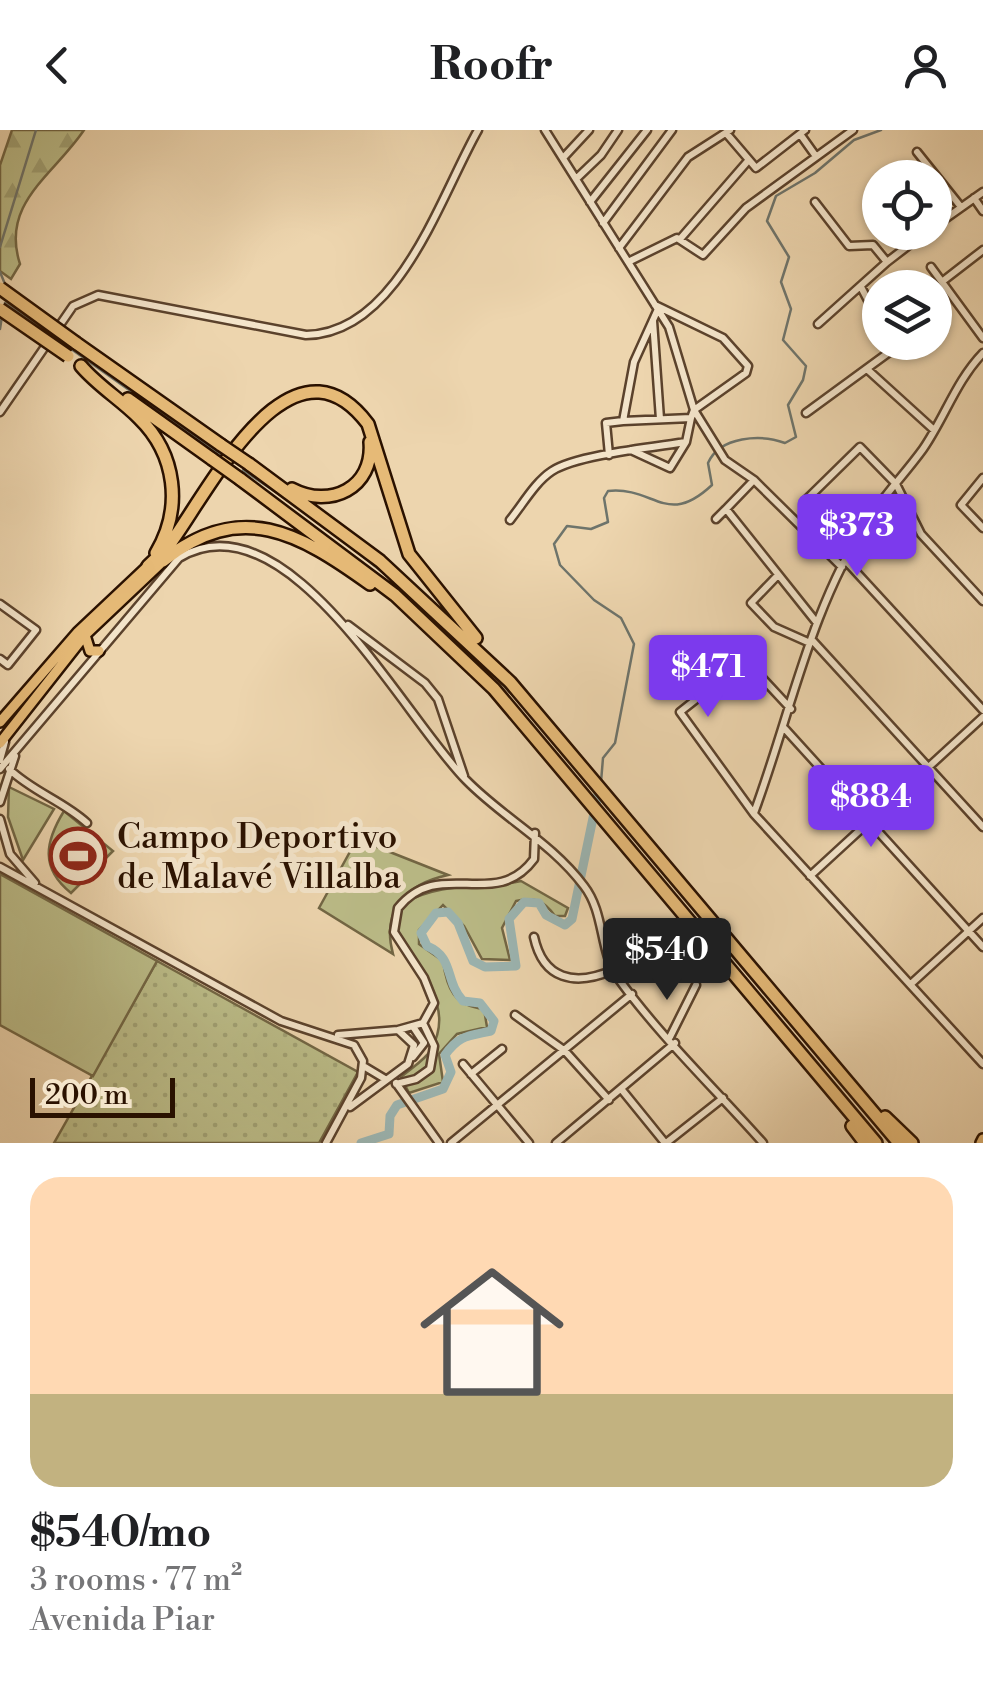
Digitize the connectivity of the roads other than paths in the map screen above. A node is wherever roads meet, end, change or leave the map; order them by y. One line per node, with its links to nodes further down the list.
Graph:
1 (478, 130): 47 (street)
2 (545, 130): 11 (street)
3 (559, 130): 11 (street)
4 (589, 130): 14 (street)
5 (618, 130): 16 (street)
6 (647, 130): 19 (street)
7 (672, 130): 24 (street)
8 (854, 130): 13 (street)
9 (728, 131): 15 (street); 26 (street)
10 (802, 132): 13 (street); 15 (street)
11 (551, 138): 14 (street)
12 (917, 152): 21 (street)
13 (816, 154): 25 (street)
14 (563, 158): 16 (street)
15 (747, 162): 25 (street)
16 (576, 179): 19 (street)
17 (983, 192): 18 (street)
18 (974, 198): 21 (street); 22 (street)
19 (590, 202): 24 (street)
20 (816, 202): 30 (street)
21 (961, 207): 23 (street)
22 (983, 212)
23 (952, 214)
24 (603, 223): 26 (street)
25 (680, 238): 29 (street)
26 (619, 248): 29 (street)
27 (903, 250): 30 (street)
28 (982, 252): 33 (street)
29 (628, 262): 37 (street)
30 (887, 262): 34 (street)
31 (931, 267): 32 (street)
32 (933, 270)
33 (952, 274)
34 (861, 287): 40 (street)
35 (0, 288): 56 (highway, bridge)
36 (952, 295): 41 (street)
37 (656, 307): 39 (street); 46 (street); 46 (street)
38 (0, 310): 44 (highway, bridge)
39 (652, 318): 50 (street); 51 (street)
40 (818, 324)
41 (983, 338)
42 (983, 352): 52 (street)
43 (878, 360): 45 (street)
44 (82, 366): 66 (highway); 75 (highway, bridge)
45 (868, 370): 48 (street); 52 (street)
46 (694, 410): 49 (street); 58 (street)
47 (0, 412)
48 (806, 413)
49 (690, 418): 50 (street); 53 (street)
50 (660, 420): 51 (street)
51 (623, 421): 55 (street)
52 (934, 430): 59 (street)
53 (686, 442): 54 (street); 54 (street)
54 (632, 450): 55 (street)
55 (609, 456): 63 (street)
56 (249, 464): 66 (highway); 81 (highway)
57 (983, 478): 64 (street)
58 (754, 480): 61 (street); 65 (street)
59 (896, 484): 60 (street); 65 (street); 68 (street)
60 (805, 501)
61 (726, 509): 62 (street); 67 (street)
62 (716, 519)
63 (510, 520)
64 (983, 528)
65 (844, 564): 71 (street); 78 (street)
66 (154, 565): 72 (main road); 75 (highway); 79 (main road); 81 (highway)
67 (778, 575): 71 (street); 73 (street)
68 (983, 601)
69 (0, 604): 76 (street)
70 (335, 616): 74 (street); 87 (street); 87 (street)
71 (816, 623): 73 (street)
72 (85, 636): 74 (main road); 80 (main road)
73 (810, 641): 77 (street); 85 (street)
74 (100, 651): 86 (street)
75 (458, 653): 124 (highway)
76 (0, 659)
77 (791, 709): 82 (street); 89 (street)
78 (983, 714): 85 (street)
79 (0, 722)
80 (14, 725): 83 (main road); 84 (street)
81 (550, 725): 131 (highway)
82 (785, 728): 89 (street); 92 (street)
83 (0, 743)
84 (0, 760)
85 (929, 768): 90 (street); 92 (street)
86 (4, 769): 88 (street); 93 (street)
87 (464, 777): 95 (street)
88 (0, 802)
89 (754, 814): 101 (street)
90 (980, 817): 94 (street)
91 (0, 819): 96 (street)
92 (870, 821): 101 (street); 104 (street)
93 (87, 823)
94 (983, 828)
95 (534, 833): 97 (street); 98 (street)
96 (6, 840): 99 (street); 102 (street)
97 (537, 848): 98 (street); 112 (street)
98 (548, 849): 107 (street)
99 (0, 858)
100 (0, 868): 102 (street)
101 (810, 876): 108 (street)
102 (47, 894): 116 (street)
103 (983, 918): 104 (street)
104 (968, 932): 106 (street); 108 (street)
105 (534, 937): 107 (street)
106 (983, 947)
107 (613, 970): 110 (street)
108 (912, 983): 126 (street)
109 (696, 985): 117 (street)
110 (632, 994): 117 (street); 120 (street)
111 (515, 1015): 120 (street)
112 (422, 1023): 113 (street); 122 (street)
113 (412, 1027): 114 (street); 118 (street)
114 (398, 1030): 115 (street); 123 (street)
115 (368, 1034): 116 (street); 121 (street)
116 (331, 1036): 121 (street)
117 (673, 1040): 130 (street); 132 (street)
118 (422, 1049): 122 (street); 123 (street)
119 (502, 1049): 128 (street)
120 (565, 1051): 133 (street); 134 (street)
121 (361, 1055): 127 (street)
122 (434, 1056): 129 (street)
123 (414, 1057): 129 (street)
124 (807, 1062): 143 (highway); 144 (highway)
125 (463, 1064): 128 (street)
126 (983, 1064)
127 (364, 1066): 129 (street); 135 (street)
128 (471, 1074): 134 (street)
129 (393, 1082): 135 (street); 137 (street)
130 (622, 1090): 133 (street); 141 (street)
131 (856, 1091): 145 (highway); 146 (highway)
132 (724, 1098): 141 (street); 142 (street)
133 (609, 1100): 140 (street)
134 (499, 1106): 138 (street); 139 (street)
135 (342, 1115): 136 (street)
136 (328, 1142)
137 (439, 1143)
138 (451, 1143)
139 (529, 1143)
140 (556, 1143)
141 (666, 1143)
142 (762, 1143)
143 (865, 1143)
144 (876, 1143)
145 (899, 1143)
146 (912, 1143)

